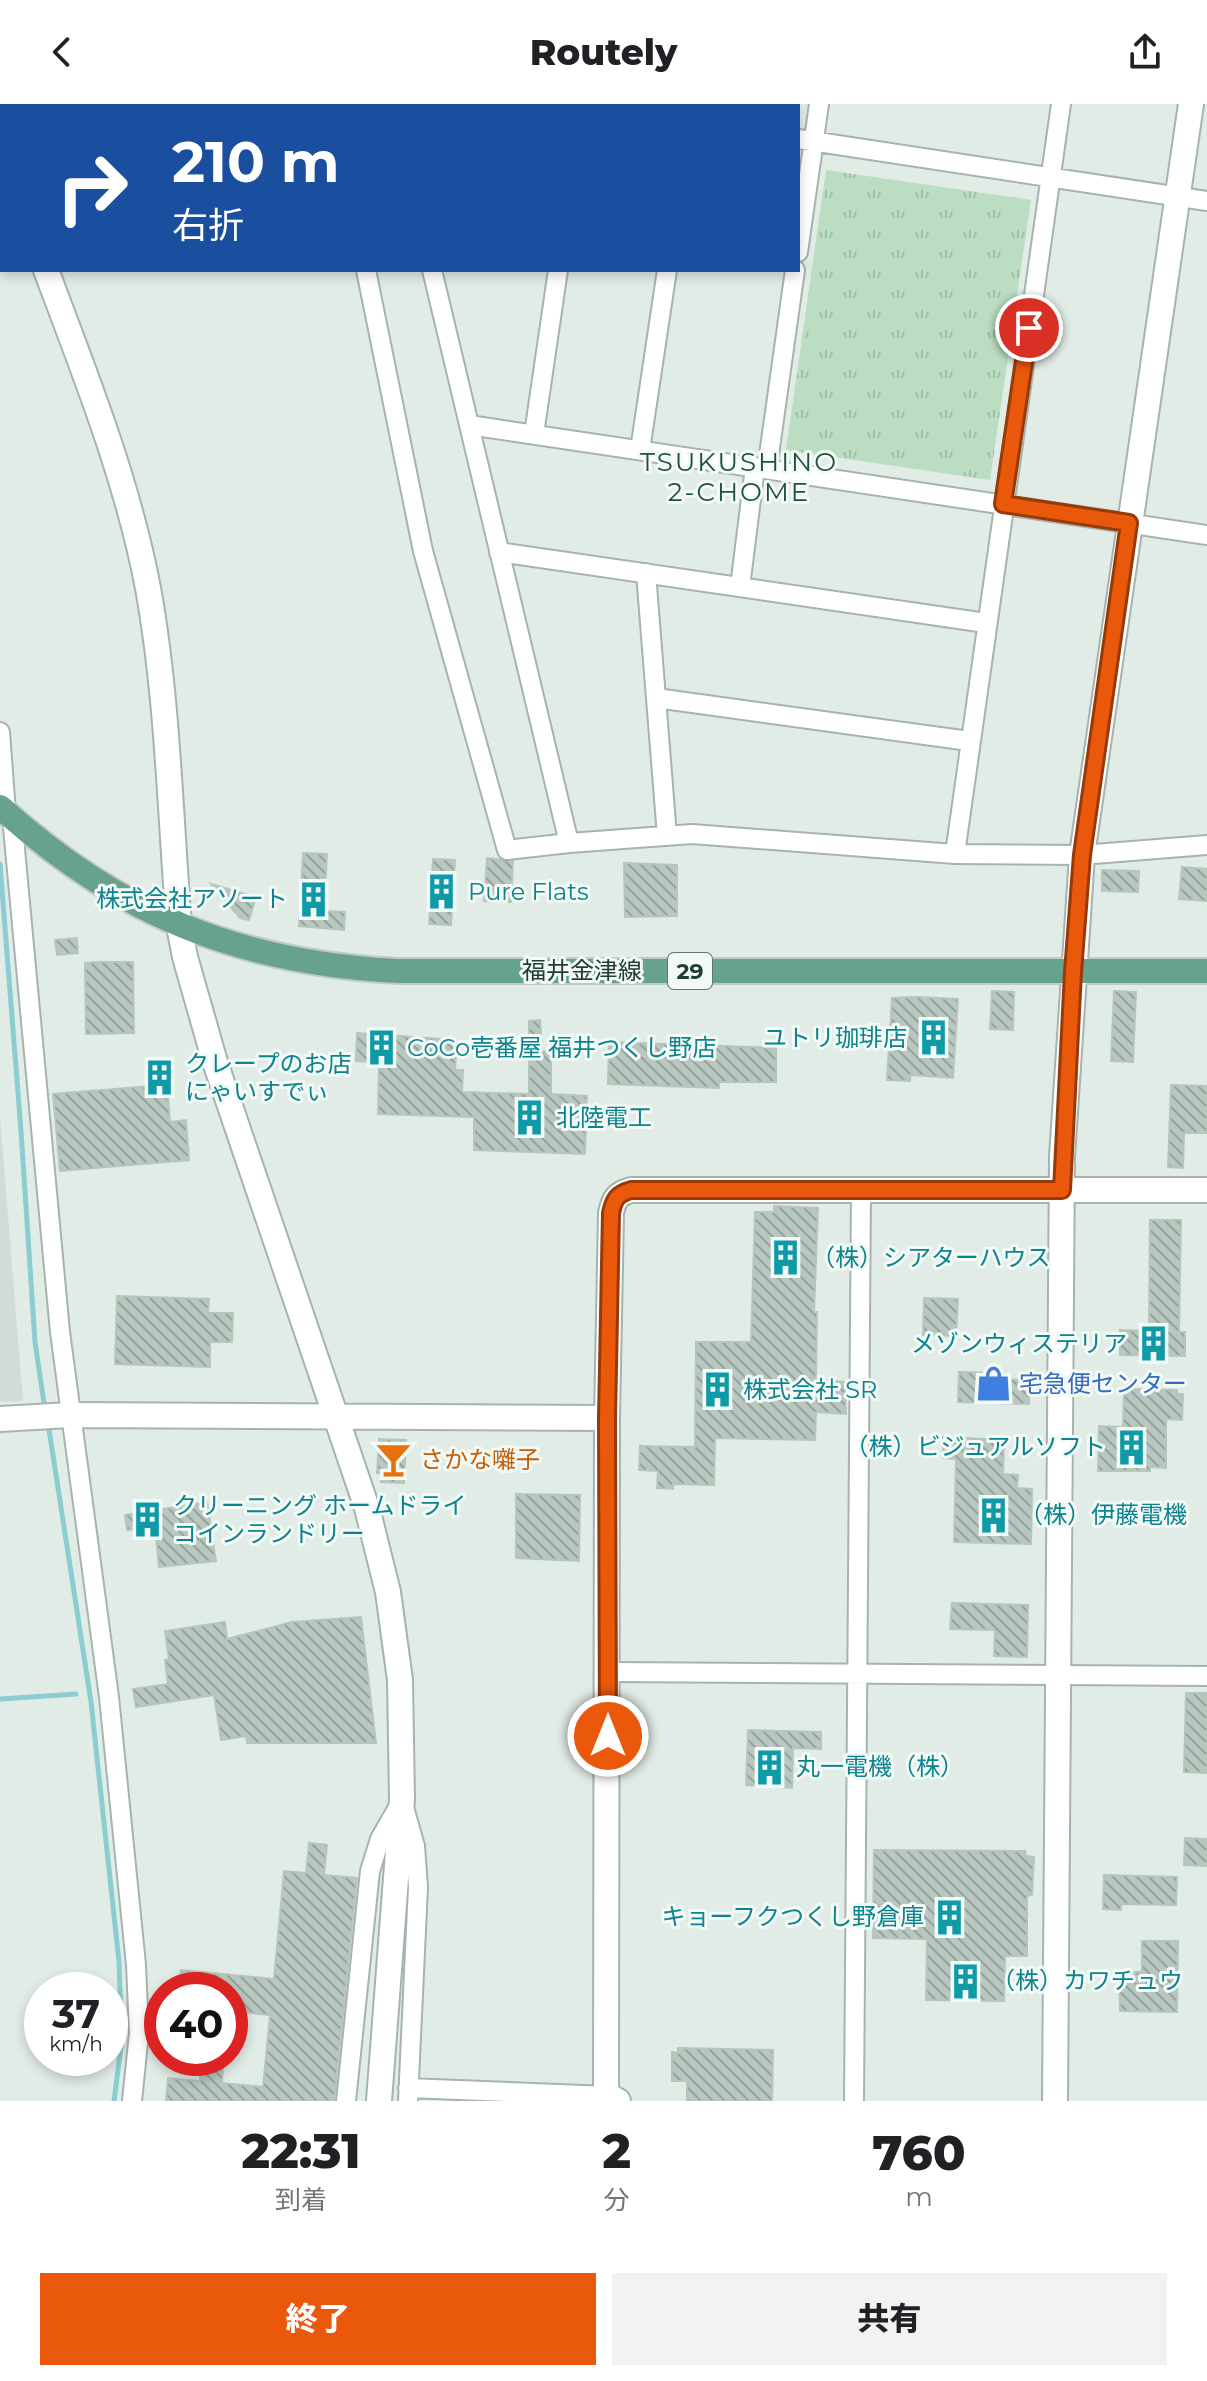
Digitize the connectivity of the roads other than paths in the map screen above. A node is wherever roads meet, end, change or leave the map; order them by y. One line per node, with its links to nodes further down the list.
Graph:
1 (819, 104): 4 (street)
2 (1061, 104): 5 (street)
3 (1191, 104): 6 (street)
4 (806, 140): 5 (street); 8 (street)
5 (1050, 178): 6 (street); 19 (street)
6 (1178, 197): 7 (street); 20 (street)
7 (1207, 201)
8 (800, 224)
9 (47, 272): 35 (street)
10 (366, 272): 31 (street)
11 (432, 272): 15 (street)
12 (558, 272): 16 (street)
13 (667, 272): 17 (street)
14 (795, 272): 18 (street)
15 (469, 425): 16 (street); 22 (street)
16 (534, 434): 17 (street)
17 (640, 450): 18 (street)
18 (761, 468): 19 (street); 24 (street)
19 (1003, 504): 20 (street); 25 (street)
20 (1129, 523): 21 (street); 34 (street)
21 (1207, 535)
22 (499, 552): 23 (street); 31 (street)
23 (646, 573): 24 (street); 26 (street)
24 (740, 587): 25 (street)
25 (986, 623): 28 (street)
26 (656, 698): 28 (street); 30 (street)
27 (0, 732): 29 (street)
28 (969, 741): 33 (street)
29 (6, 812): 35 (main road, 福井金津線 / 29); 41 (street)
30 (667, 836): 31 (street); 33 (street)
31 (569, 843)
32 (1207, 845): 34 (street)
33 (955, 854): 34 (street)
34 (1082, 855): 37 (street)
35 (179, 926): 37 (main road, 福井金津線 / 29); 42 (street)
36 (1207, 971): 37 (main road, 福井金津線 / 29)
37 (1073, 972): 39 (street)
38 (861, 1190): 39 (street); 43 (street); 46 (street)
39 (1062, 1190): 40 (street); 47 (street)
40 (1207, 1190)
41 (70, 1415): 42 (street); 44 (street); 52 (street)
42 (334, 1416): 43 (street); 49 (street)
43 (607, 1418): 45 (street)
44 (0, 1419)
45 (608, 1672): 46 (street); 51 (street)
46 (858, 1674): 47 (street); 55 (street)
47 (1058, 1675): 48 (street); 56 (street)
48 (1207, 1676)
49 (402, 1801): 50 (street); 53 (street); 54 (street)
50 (408, 2095): 51 (street)
51 (613, 2098)
52 (132, 2101)
53 (346, 2101)
54 (379, 2101)
55 (854, 2101)
56 (1055, 2101)

